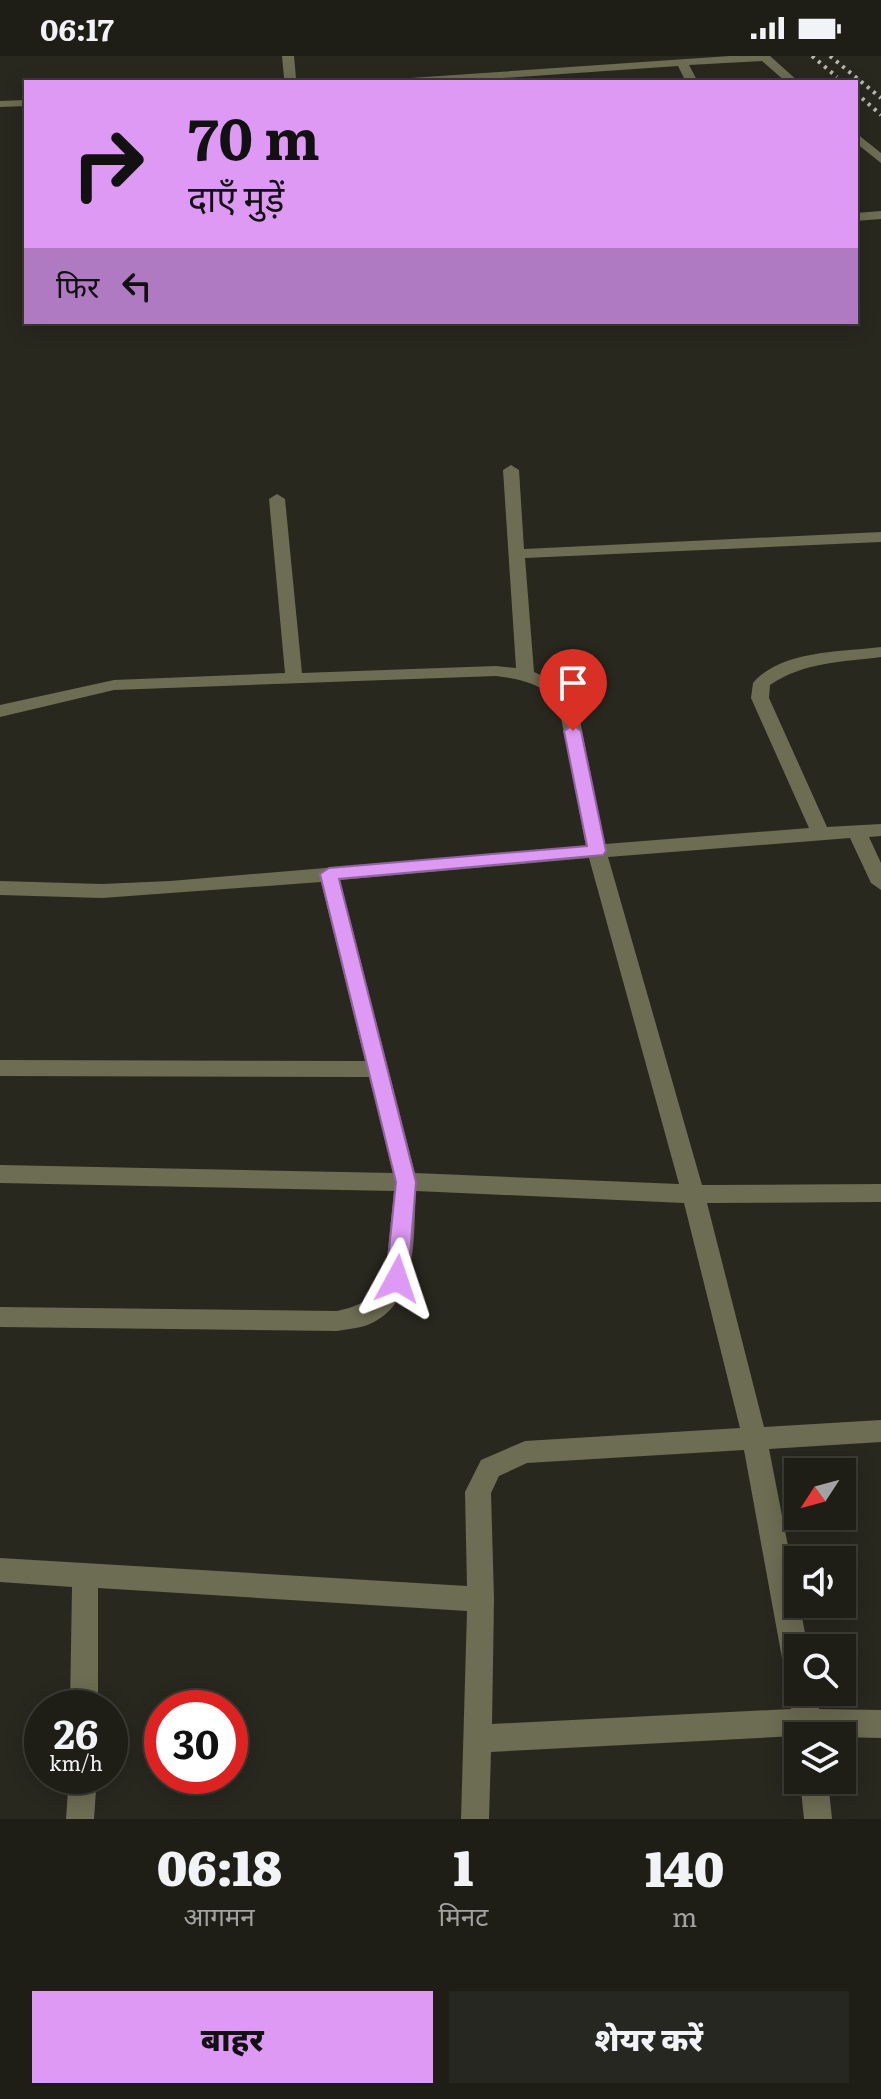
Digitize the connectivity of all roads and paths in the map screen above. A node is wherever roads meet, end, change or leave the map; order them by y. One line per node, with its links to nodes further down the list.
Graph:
1 (288, 56): 5 (street)
2 (764, 57): 3 (street); 9 (street)
3 (682, 63): 4 (street); 8 (street)
4 (573, 70): 6 (street); 7 (street)
5 (288, 80)
6 (425, 80)
7 (579, 80)
8 (691, 80)
9 (791, 80)
10 (24, 103): 11 (street)
11 (0, 104)
12 (858, 139): 13 (street)
13 (881, 158): 14 (street)
14 (858, 159)
15 (881, 215): 16 (street)
16 (858, 217)
17 (511, 470): 20 (street)
18 (277, 499): 23 (street)
19 (881, 537): 20 (street)
20 (517, 554): 22 (street)
21 (881, 652): 27 (street)
22 (525, 674): 23 (street); 28 (street)
23 (294, 679): 24 (street)
24 (0, 711)
25 (881, 830): 26 (street)
26 (857, 832): 27 (street); 30 (street)
27 (821, 834): 28 (street)
28 (597, 851): 29 (street); 37 (street)
29 (329, 874): 31 (street); 33 (street)
30 (881, 883)
31 (0, 888)
32 (0, 1068): 33 (street)
33 (378, 1069): 35 (street)
34 (0, 1174): 35 (street)
35 (406, 1182): 37 (street); 38 (street)
36 (881, 1193): 37 (street)
37 (693, 1194): 40 (street)
38 (0, 1317)
39 (881, 1431): 40 (street)
40 (755, 1439): 43 (street); 44 (street)
41 (0, 1570): 42 (street)
42 (85, 1574): 43 (street); 45 (street)
43 (481, 1599): 49 (street)
44 (791, 1634)
45 (84, 1690)
46 (881, 1724): 47 (street)
47 (856, 1726)
48 (784, 1730): 49 (street)
49 (479, 1739): 53 (street)
50 (82, 1794): 52 (street)
51 (815, 1794): 54 (street)
52 (80, 1819)
53 (475, 1819)
54 (818, 1819)

